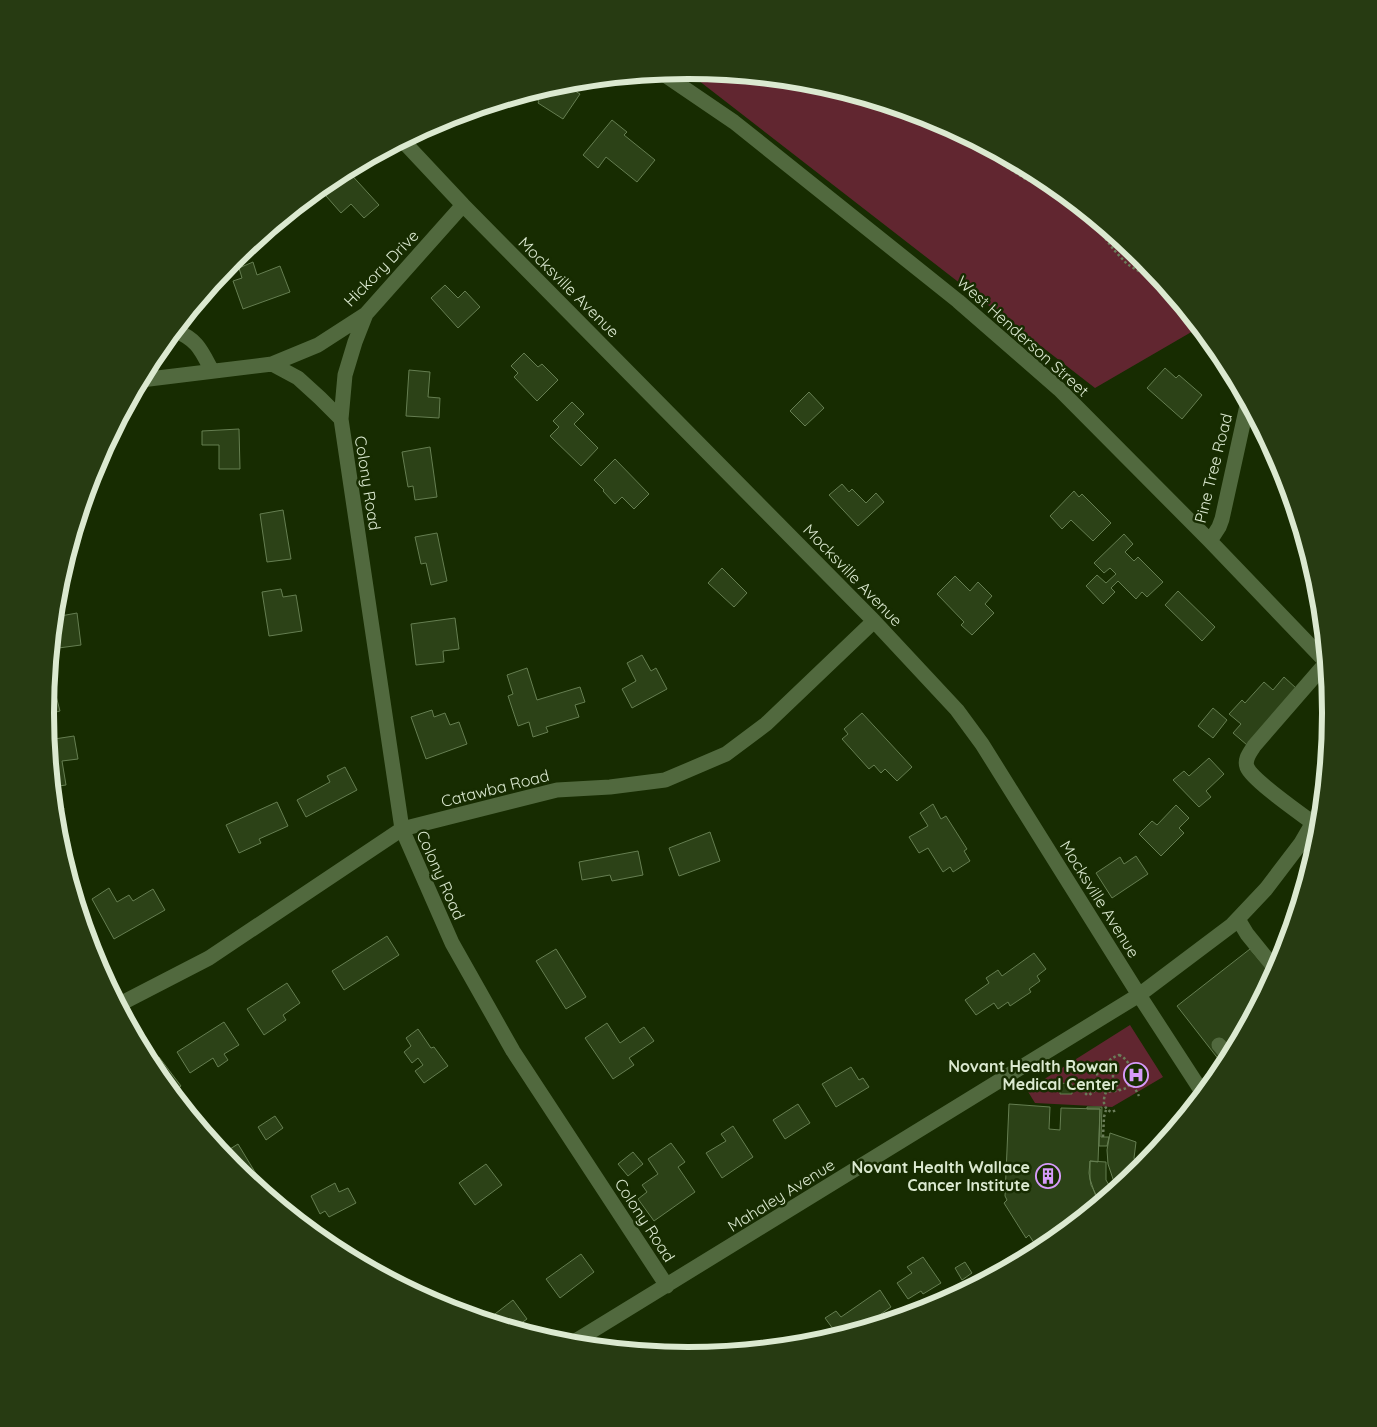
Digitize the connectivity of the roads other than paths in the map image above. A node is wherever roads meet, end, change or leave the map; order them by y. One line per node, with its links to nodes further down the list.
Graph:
1 (671, 79): 11 (street, West Henderson Street)
2 (407, 145): 3 (street, Mocksville Avenue)
3 (463, 205): 4 (street, Hickory Drive); 12 (street, Mocksville Avenue)
4 (366, 314): 6 (street, Hickory Drive); 10 (street, Colony Road)
5 (181, 333): 7 (street)
6 (272, 364): 7 (street, Hickory Drive); 10 (street, Colony Road)
7 (212, 371): 8 (street, Hickory Drive)
8 (150, 379)
9 (1246, 411): 11 (street, Pine Tree Road)
10 (341, 419): 17 (street, Colony Road)
11 (1210, 541): 13 (street, West Henderson Street)
12 (874, 621): 17 (street, Catawba Road); 20 (street, Mocksville Avenue)
13 (1320, 656)
14 (1322, 669): 16 (street)
15 (1314, 820): 16 (street, Mahaley Avenue)
16 (1312, 823): 18 (street, Mahaley Avenue)
17 (402, 828): 21 (street, Catawba Road); 25 (street, Colony Road)
18 (1238, 919): 19 (street); 20 (street, Mahaley Avenue)
19 (1271, 964)
20 (1139, 995): 24 (street, Mocksville Avenue); 25 (street, Mahaley Avenue)
21 (123, 1002)
22 (1219, 1045): 23 (street)
23 (1225, 1052)
24 (1200, 1089)
25 (668, 1286): 26 (street, Mahaley Avenue)
26 (580, 1339)

